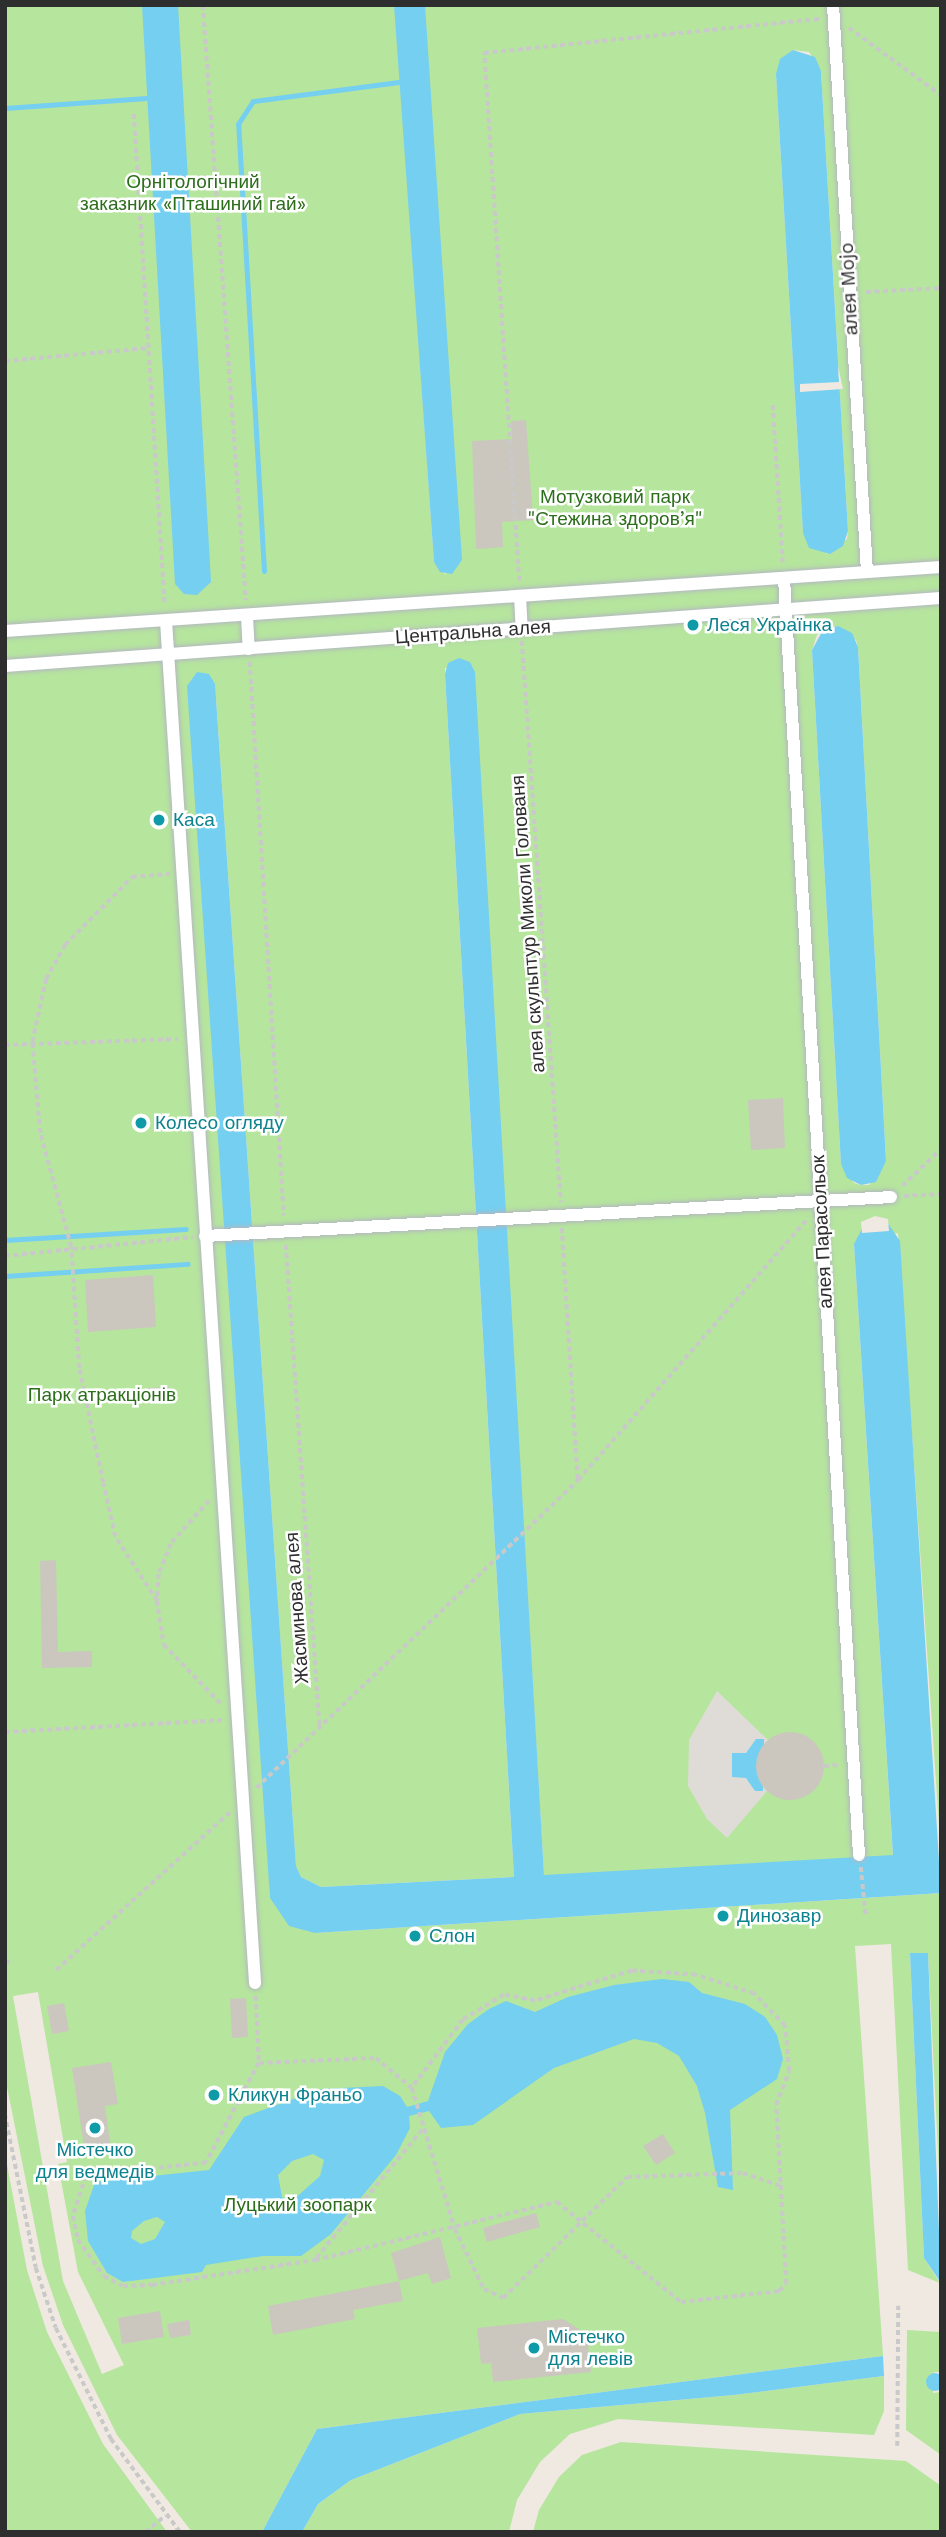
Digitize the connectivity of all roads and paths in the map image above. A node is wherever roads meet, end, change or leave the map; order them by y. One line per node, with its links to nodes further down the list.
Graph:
1 (203, 5): 16 (path)
2 (833, 11): 3 (path); 6 (street, алея Mojo); 13 (path)
3 (941, 95)
4 (134, 114): 7 (path)
5 (941, 288): 6 (path)
6 (849, 293): 11 (street, алея Mojo)
7 (148, 348): 8 (path); 17 (path)
8 (5, 361)
9 (773, 405): 12 (path)
10 (941, 566): 11 (street, Центральна алея)
11 (867, 572): 12 (street, Центральна алея)
12 (783, 578): 13 (street, Центральна алея); 15 (street, алея Парасольок)
13 (520, 596): 16 (street, Центральна алея); 18 (street)
14 (941, 598): 15 (street, Центральна алея)
15 (785, 609): 18 (street, Центральна алея); 30 (street, алея Парасольок)
16 (247, 616): 17 (street, Центральна алея); 20 (street)
17 (166, 621): 19 (street, Центральна алея); 21 (street)
18 (522, 629): 20 (street, Центральна алея); 31 (path, алея скульптур Миколи Голованя)
19 (5, 631)
20 (249, 649): 21 (street, Центральна алея); 32 (path, Жасминова алея)
21 (168, 655): 22 (street, Центральна алея); 23 (street)
22 (5, 666)
23 (182, 873): 24 (street); 25 (path)
24 (193, 1038): 25 (path); 33 (street)
25 (32, 1042): 26 (path); 34 (path)
26 (5, 1045)
27 (941, 1149): 29 (path)
28 (941, 1194): 29 (path)
29 (891, 1197): 30 (street)
30 (821, 1203): 31 (street); 36 (path); 43 (street, алея Парасольок)
31 (562, 1217): 32 (street); 36 (path, алея скульптур Миколи Голованя)
32 (285, 1232): 33 (street); 40 (path, Жасминова алея)
33 (205, 1236): 34 (path); 37 (street)
34 (71, 1247): 35 (path); 38 (path)
35 (5, 1256)
36 (578, 1480): 40 (path)
37 (222, 1487): 38 (path); 39 (street)
38 (157, 1601): 39 (path)
39 (238, 1720): 41 (path); 42 (street)
40 (320, 1729): 42 (path)
41 (5, 1732)
42 (243, 1799): 47 (path); 48 (street)
43 (859, 1855): 44 (path)
44 (866, 1918)
45 (14, 1961): 46 (path)
46 (5, 1962)
47 (57, 1970)
48 (255, 1983): 49 (path)
49 (259, 2063): 50 (path); 56 (path)
50 (412, 2088): 52 (path); 53 (path)
51 (5, 2114): 59 (path)
52 (422, 2130): 55 (path); 56 (path)
53 (780, 2186): 54 (path); 54 (path)
54 (583, 2222): 55 (path); 55 (path)
55 (455, 2229): 56 (path)
56 (315, 2260)
57 (898, 2306): 58 (path)
58 (897, 2446)
59 (165, 2516): 60 (path); 61 (path)
60 (145, 2532)
61 (180, 2532)

